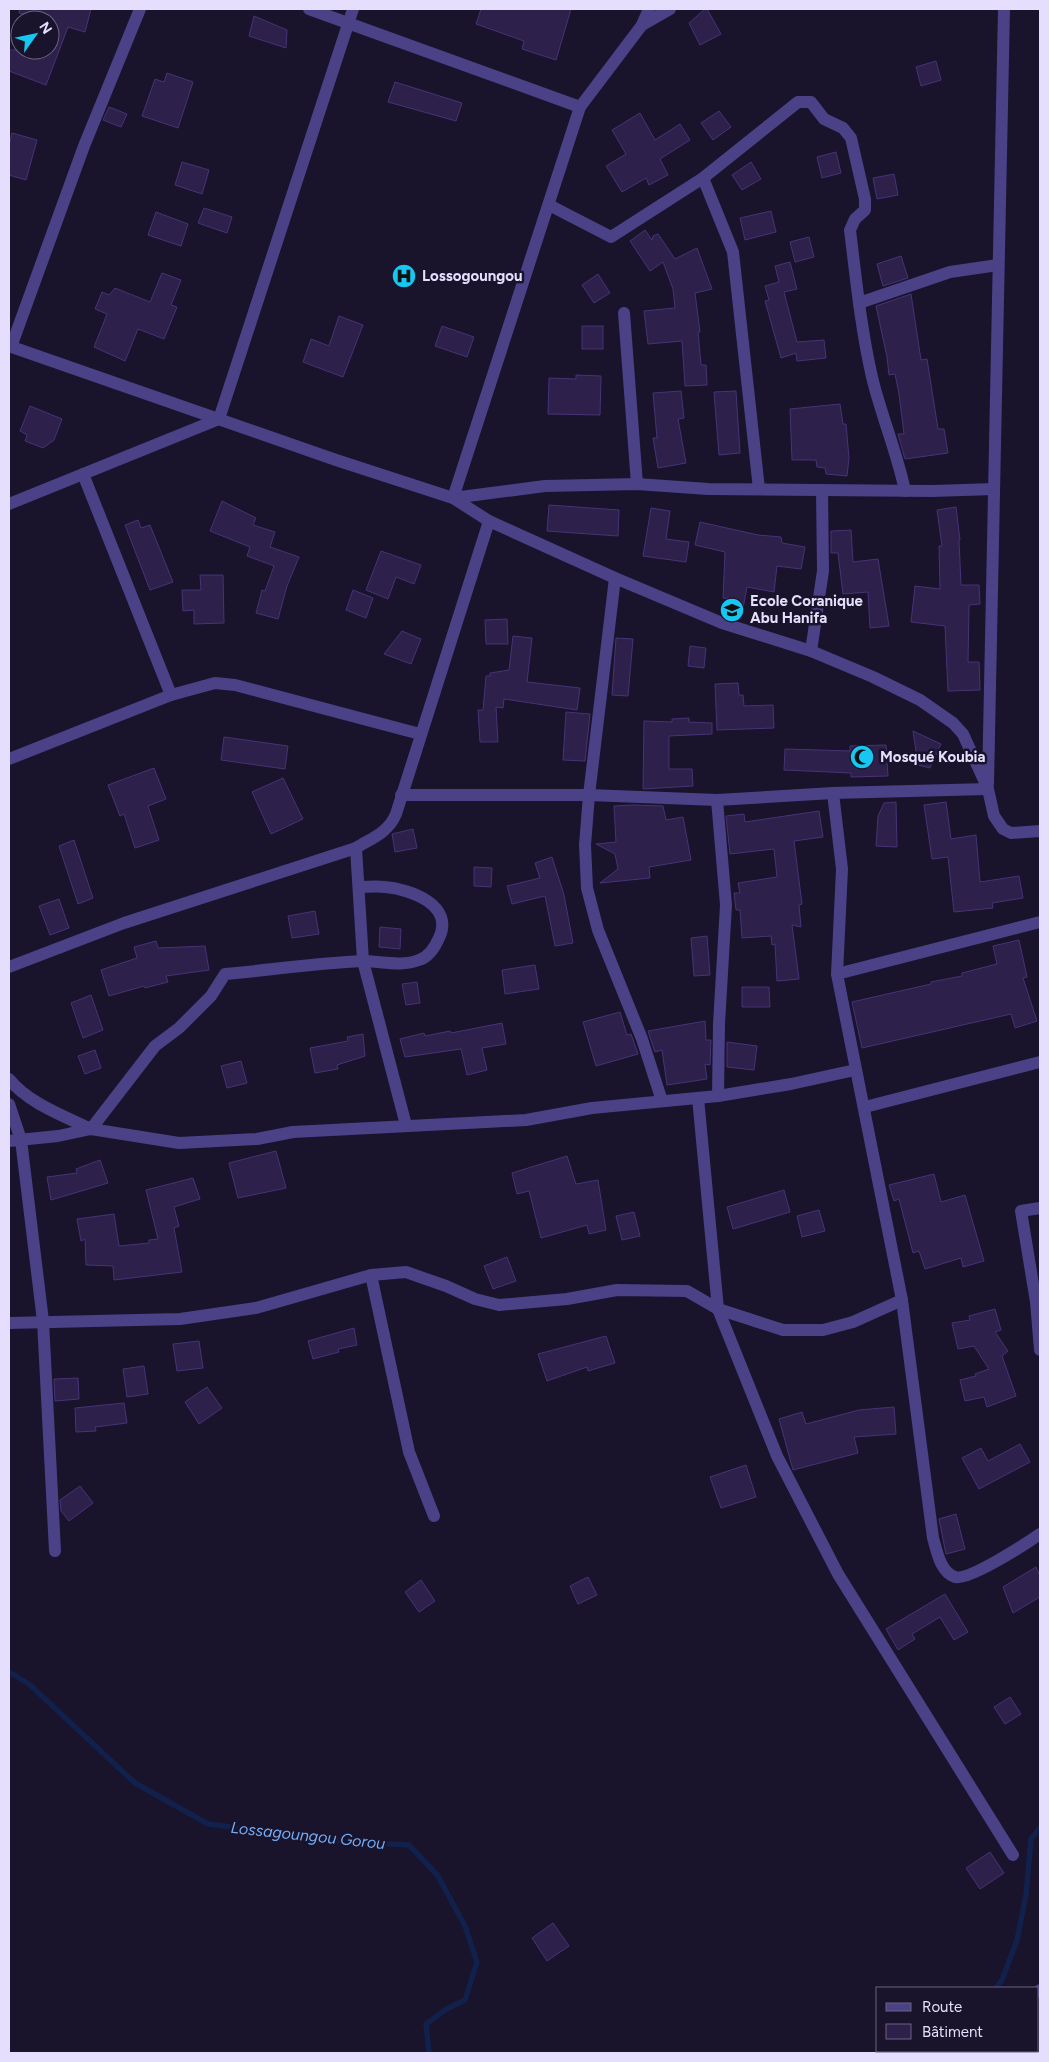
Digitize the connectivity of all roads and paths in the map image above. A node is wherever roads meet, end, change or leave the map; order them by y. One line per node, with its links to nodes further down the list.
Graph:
1 (140, 9): 15 (street)
2 (309, 9): 7 (street)
3 (353, 9): 7 (street)
4 (648, 9): 8 (street)
5 (670, 9): 8 (street)
6 (1004, 9): 12 (street)
7 (347, 24): 9 (street); 16 (street)
8 (642, 26): 9 (street)
9 (580, 107): 11 (street)
10 (703, 178): 11 (street); 13 (street); 19 (street)
11 (549, 204): 23 (street)
12 (998, 265): 13 (street); 20 (street)
13 (859, 303): 22 (street)
14 (624, 313): 18 (street)
15 (10, 347): 16 (street)
16 (219, 419): 17 (street); 23 (street)
17 (83, 474): 24 (street); 28 (street)
18 (637, 484): 19 (street); 23 (street)
19 (759, 489): 21 (street)
20 (994, 489): 22 (street); 31 (street)
21 (822, 490): 22 (street); 27 (street)
22 (905, 491)
23 (453, 498): 25 (street)
24 (9, 504)
25 (489, 521): 26 (street); 29 (street)
26 (614, 578): 27 (street); 34 (street)
27 (811, 651): 31 (street)
28 (171, 695): 29 (street); 30 (street)
29 (420, 734): 33 (street)
30 (9, 759)
31 (988, 789): 32 (street); 36 (street)
32 (833, 793): 35 (street); 44 (street)
33 (401, 795): 34 (street); 39 (street)
34 (589, 796): 35 (street); 50 (street)
35 (717, 800): 48 (street)
36 (1024, 831): 37 (street); 38 (street)
37 (1040, 831)
38 (1040, 843)
39 (356, 848): 40 (street); 43 (street)
40 (358, 887): 42 (street); 42 (street)
41 (1040, 922): 44 (street)
42 (363, 961): 53 (street); 54 (street)
43 (9, 967)
44 (837, 974): 46 (street)
45 (1040, 1062): 52 (street)
46 (855, 1070): 48 (street); 52 (street)
47 (9, 1079): 54 (street)
48 (718, 1096): 49 (street)
49 (698, 1098): 50 (street); 59 (street)
50 (662, 1101): 53 (street)
51 (9, 1104): 55 (street)
52 (865, 1107): 58 (street)
53 (406, 1124): 54 (street)
54 (91, 1129): 55 (street)
55 (15, 1140): 60 (street)
56 (1040, 1208): 62 (street)
57 (371, 1275): 59 (street); 60 (street); 63 (street)
58 (902, 1300): 59 (street); 64 (street)
59 (718, 1309): 66 (street)
60 (43, 1321): 61 (street); 65 (street)
61 (9, 1322)
62 (1040, 1350)
63 (434, 1516)
64 (1040, 1534)
65 (55, 1551)
66 (1013, 1855)

